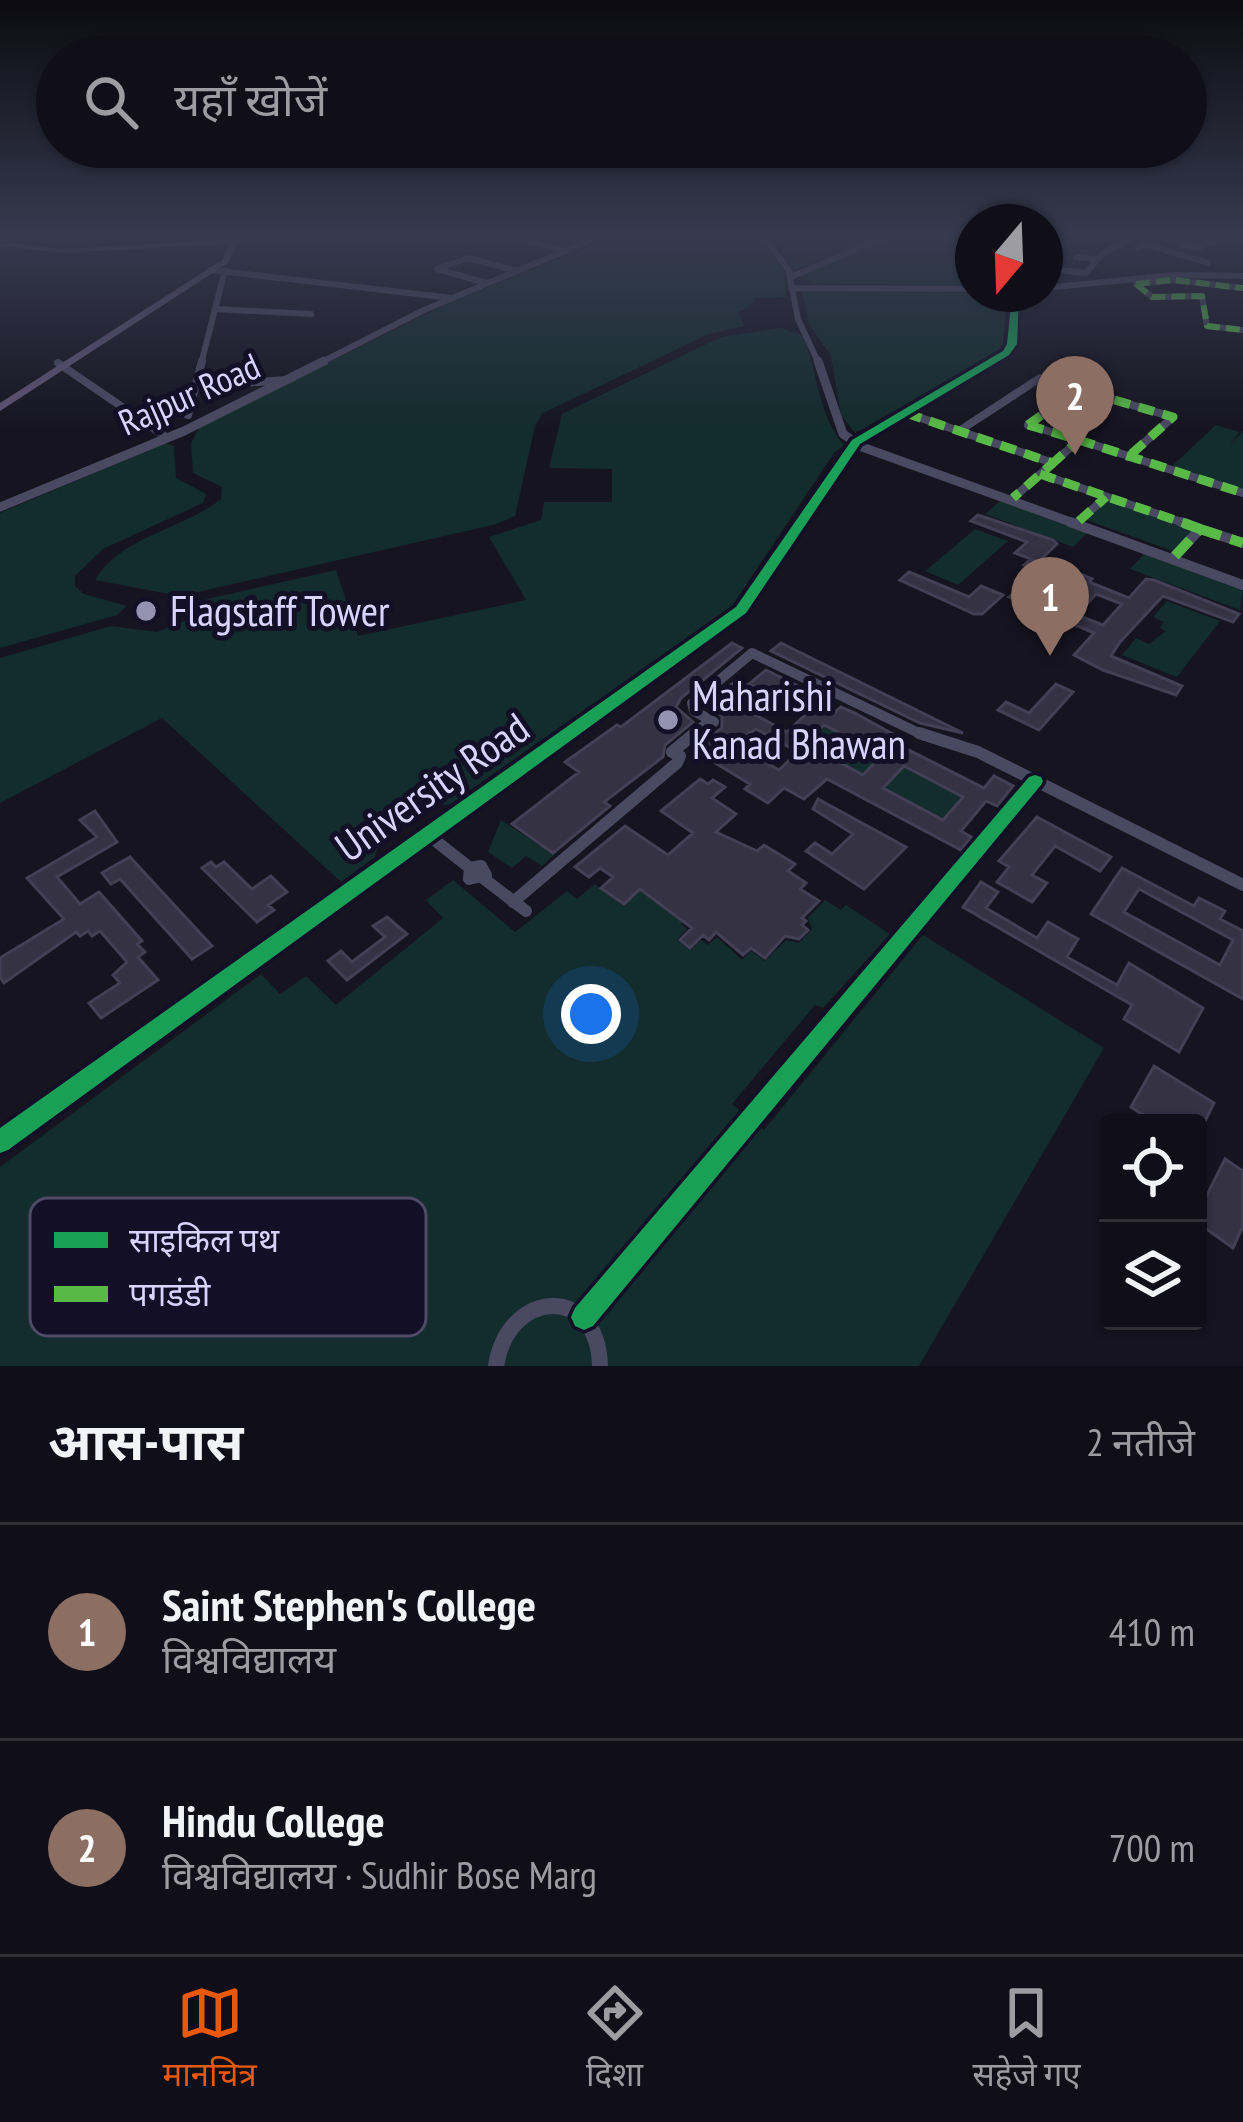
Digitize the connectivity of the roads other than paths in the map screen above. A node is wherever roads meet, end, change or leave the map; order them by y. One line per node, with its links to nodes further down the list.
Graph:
1 (151, 302): 11 (main road)
2 (160, 302): 11 (main road)
3 (216, 302): 7 (street)
4 (444, 302): 12 (street, Rajpur Road)
5 (796, 302): 21 (street)
6 (1203, 302): 10 (street)
7 (215, 308): 9 (street); 13 (street)
8 (1014, 312): 16 (street)
9 (311, 314)
10 (1243, 330)
11 (60, 364): 15 (main road); 19 (street)
12 (287, 380): 13 (street); 19 (street, Rajpur Road)
13 (195, 386): 17 (street)
14 (1077, 389): 18 (street); 20 (street); 22 (street)
15 (0, 405)
16 (906, 413): 18 (street); 21 (street)
17 (188, 415)
18 (959, 431): 23 (street)
19 (166, 436): 28 (street, Rajpur Road)
20 (1078, 440): 22 (street); 23 (street)
21 (856, 442): 26 (street); 33 (street); 35 (street, University Road)
22 (1128, 457): 25 (street)
23 (1053, 463): 24 (street)
24 (1040, 474): 26 (street); 27 (street)
25 (1243, 493)
26 (1013, 497): 29 (street)
27 (1106, 497): 29 (street); 30 (street)
28 (0, 507)
29 (1078, 521): 32 (street)
30 (1200, 529): 31 (street); 32 (street)
31 (1243, 543)
32 (1175, 556): 33 (street)
33 (1243, 582)
34 (1035, 781): 35 (street); 36 (street); 38 (street)
35 (427, 834): 37 (street, University Road)
36 (1243, 885)
37 (0, 1142)
38 (584, 1317): 39 (street); 40 (street)
39 (496, 1366)
40 (600, 1366)

